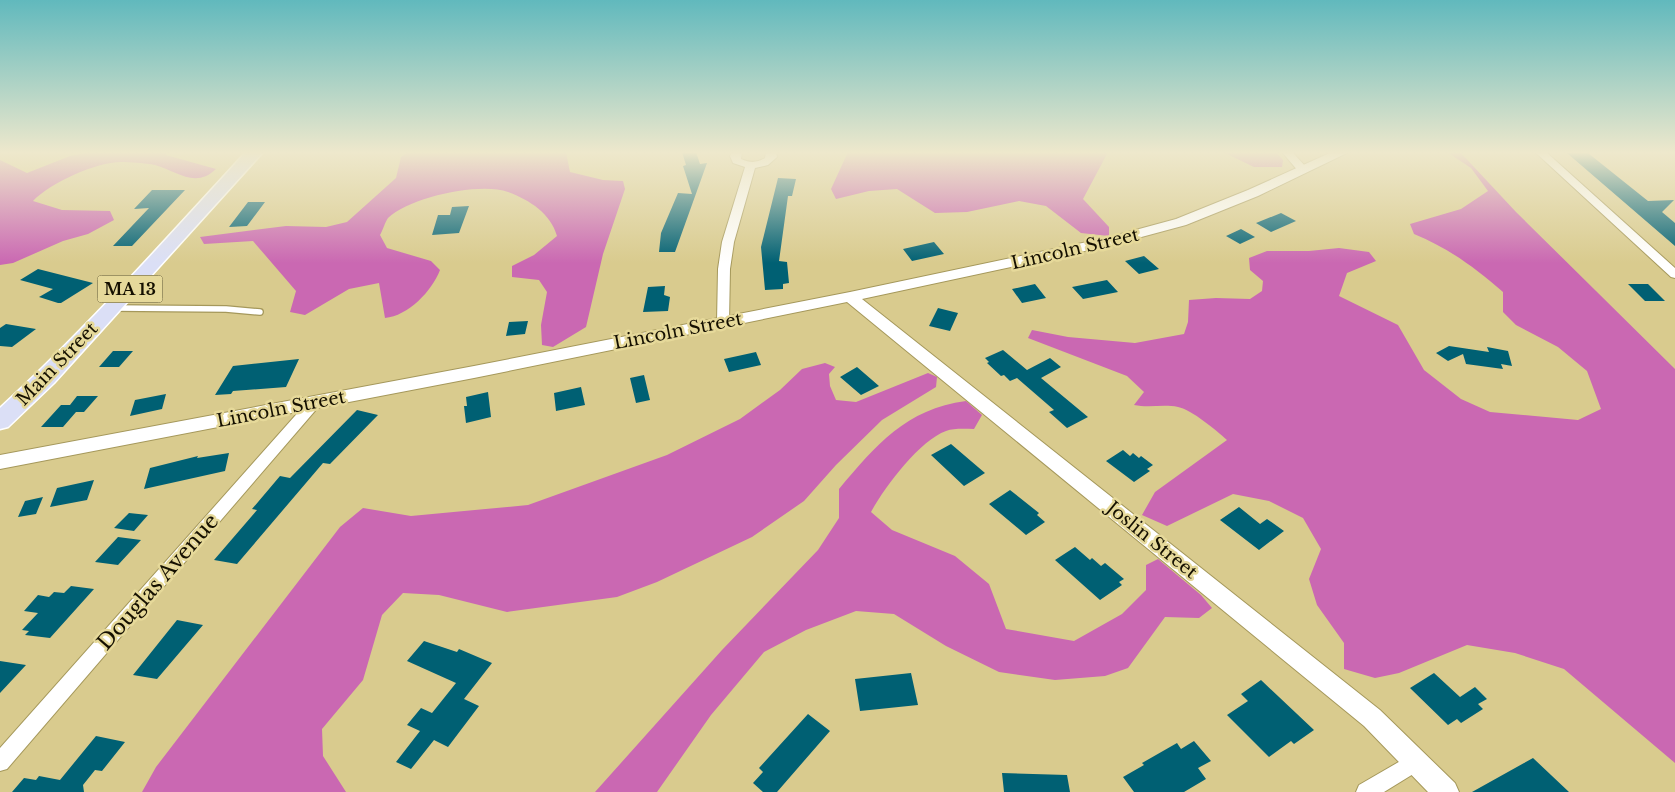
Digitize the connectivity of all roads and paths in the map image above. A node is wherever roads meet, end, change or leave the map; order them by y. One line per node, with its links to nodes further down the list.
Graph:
1 (220, 189): 7 (main road, Main Street / MA 13)
2 (744, 189): 9 (street)
3 (1262, 189): 6 (street, Lincoln Street)
4 (1581, 189): 5 (street)
5 (1675, 274)
6 (850, 297): 9 (street, Lincoln Street); 13 (street, Joslin Street)
7 (112, 308): 8 (lane); 11 (main road, Main Street / MA 13)
8 (260, 312)
9 (723, 322): 10 (street, Lincoln Street)
10 (315, 402): 12 (street, Lincoln Street); 14 (street, Douglas Avenue)
11 (4, 413)
12 (0, 462)
13 (1416, 761): 15 (street); 16 (street, Joslin Street)
14 (0, 762)
15 (1366, 792)
16 (1446, 792)

